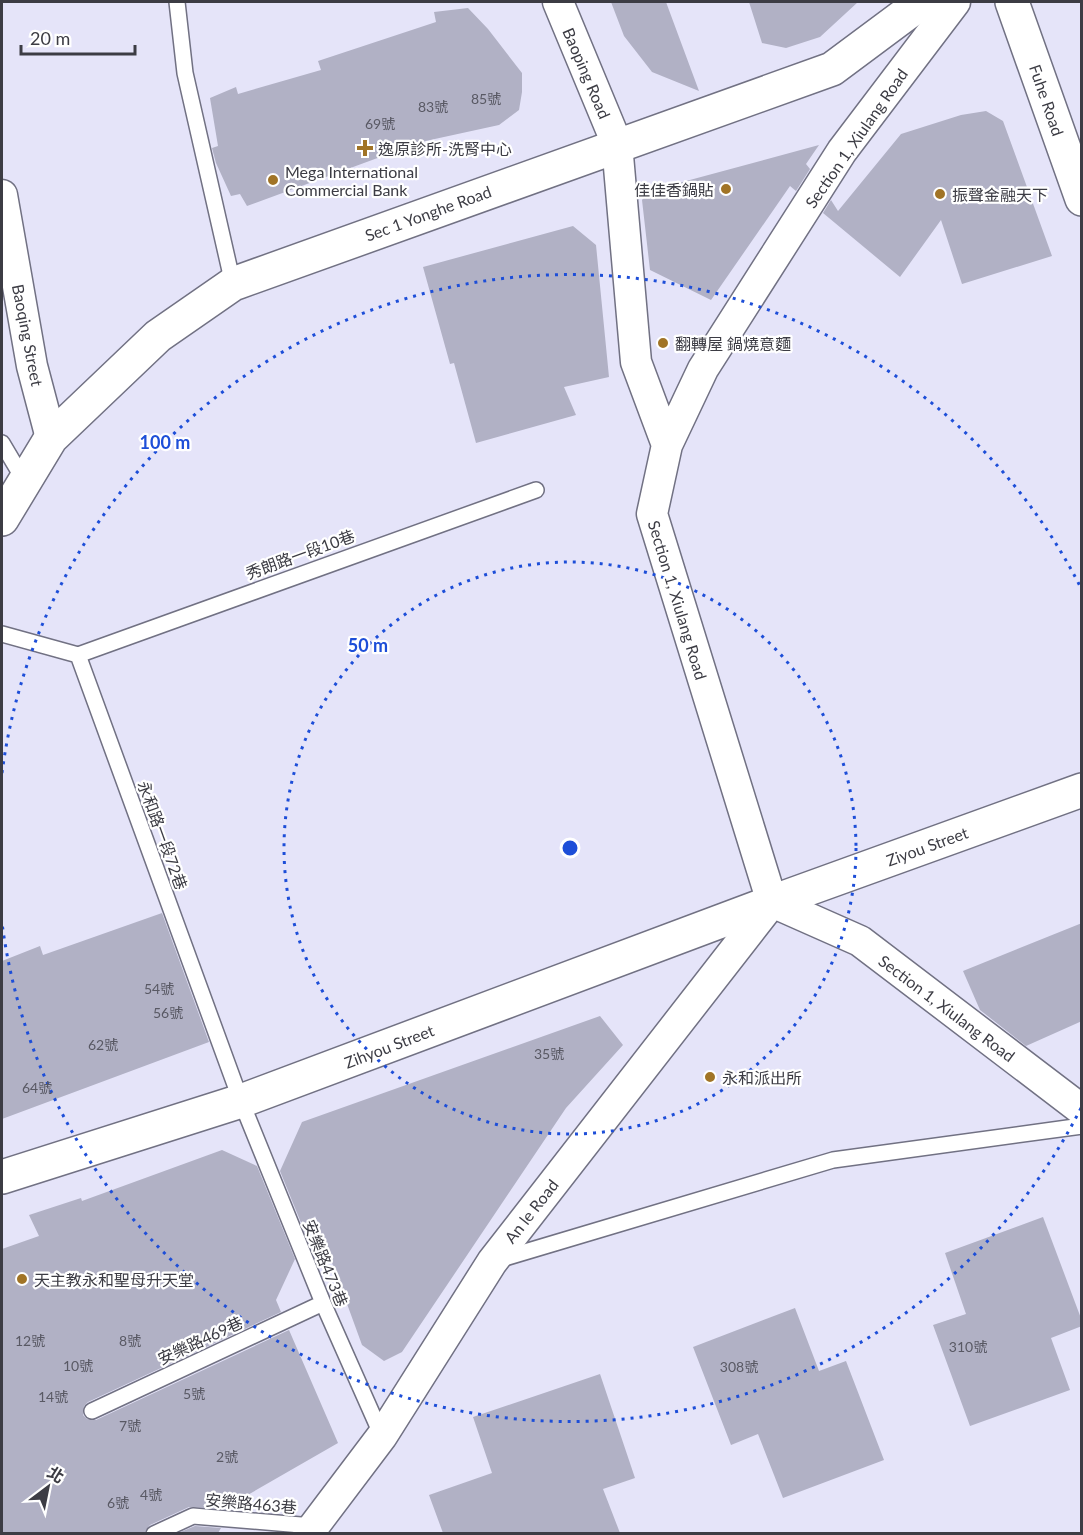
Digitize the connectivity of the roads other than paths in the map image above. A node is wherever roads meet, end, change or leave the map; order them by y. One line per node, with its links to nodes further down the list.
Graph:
1 (177, 2): 9 (lane)
2 (922, 2): 6 (street, Sec 1 Yonghe Road)
3 (955, 2): 12 (street, Section 1, Xiulang Road)
4 (1012, 2): 8 (street, Fuhe Road)
5 (560, 4): 6 (street, Baoping Road)
6 (617, 144): 9 (street, Sec 1 Yonghe Road); 12 (street, Baoping Road)
7 (2, 195): 10 (street, Baoqing Street)
8 (1082, 199)
9 (233, 284): 10 (street, Sec 1 Yonghe Road)
10 (51, 438): 13 (street, Sec 1 Yonghe Road)
11 (2, 442): 13 (lane)
12 (667, 445): 19 (street, Section 1, Xiulang Road)
13 (24, 480): 15 (street, Sec 1 Yonghe Road)
14 (536, 490): 17 (lane, 秀朗路一段10巷)
15 (2, 519)
16 (2, 634): 17 (lane)
17 (78, 655): 20 (lane, 永和路一段72巷)
18 (1082, 790): 19 (street, Ziyou Street)
19 (772, 902): 20 (street, Zihyou Street); 21 (street, Section 1, Xiulang Road); 24 (street, An le Road)
20 (241, 1101): 23 (street, Zihyou Street); 25 (lane, 安樂路473巷)
21 (1082, 1110)
22 (1082, 1126): 24 (lane)
23 (2, 1177)
24 (492, 1263): 27 (street, An le Road)
25 (323, 1303): 26 (lane, 安樂路469巷); 27 (lane, 安樂路473巷)
26 (92, 1410)
27 (382, 1436): 28 (street, An le Road)
28 (311, 1530): 29 (lane, 安樂路463巷)
29 (154, 1533)

